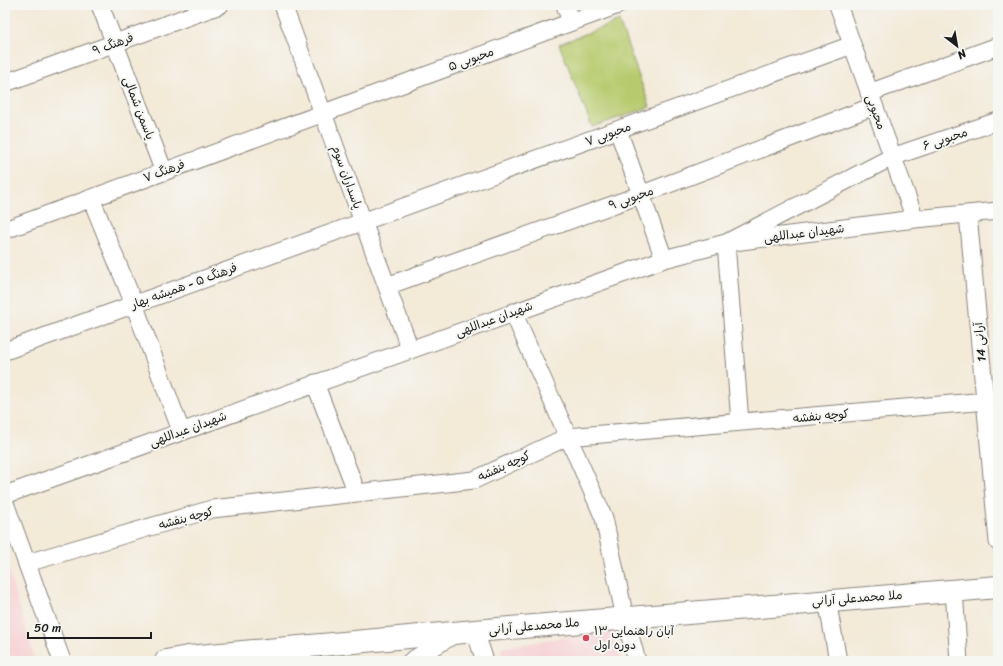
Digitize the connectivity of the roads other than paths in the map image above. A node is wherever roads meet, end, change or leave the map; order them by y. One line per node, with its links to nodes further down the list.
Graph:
1 (100, 5): 8 (street, یاسمن شمالی)
2 (220, 5): 8 (street, فرهنگ ۹)
3 (283, 5): 13 (street, پاسداران سوم)
4 (565, 5): 7 (street)
5 (618, 5): 7 (street, محبوبی ۵)
6 (838, 5): 9 (street, محبوبی)
7 (571, 22): 13 (street, محبوبی ۵)
8 (114, 44): 11 (street, فرهنگ ۹); 17 (street, یاسمن شمالی)
9 (852, 45): 12 (street, محبوبی); 15 (street, محبوبی ۷)
10 (998, 46): 12 (street, محبوبی ۹)
11 (5, 83)
12 (872, 100): 16 (street, محبوبی); 18 (street, محبوبی ۹)
13 (323, 113): 17 (street, فرهنگ ۷); 23 (street, پاسداران سوم)
14 (998, 121): 16 (street, محبوبی ۶)
15 (618, 130): 18 (street); 23 (street, محبوبی ۷)
16 (892, 157): 22 (street, محبوبی); 25 (street, محبوبی ۶)
17 (164, 172): 19 (street, فرهنگ ۷)
18 (640, 195): 26 (street); 27 (street, محبوبی ۹)
19 (91, 198): 24 (street, فرهنگ ۷); 28 (street)
20 (998, 211): 21 (street, شهیدان عبداللهی)
21 (968, 214): 22 (street, شهیدان عبداللهی); 33 (street, آرانی 14)
22 (914, 219): 25 (street, شهیدان عبداللهی)
23 (363, 222): 27 (street, پاسداران سوم); 28 (street, فرهنگ ۵ - همیشه بهار)
24 (5, 230)
25 (726, 243): 26 (street, شهیدان عبداللهی); 34 (street)
26 (664, 258): 29 (street, شهیدان عبداللهی)
27 (387, 286): 30 (street, پاسداران سوم)
28 (134, 304): 31 (street, فرهنگ ۵ - همیشه بهار); 35 (street)
29 (513, 312): 30 (street, شهیدان عبداللهی); 36 (street)
30 (410, 349): 32 (street, شهیدان عبداللهی)
31 (5, 351)
32 (315, 384): 35 (street, شهیدان عبداللهی); 37 (street)
33 (992, 401): 34 (street, کوچه بنفشه); 40 (street, آرانی 14)
34 (740, 422): 36 (street, کوچه بنفشه)
35 (181, 431): 38 (street, شهیدان عبداللهی)
36 (567, 437): 37 (street, کوچه بنفشه); 45 (street)
37 (357, 493): 41 (street, کوچه بنفشه)
38 (5, 494)
39 (5, 503): 41 (street)
40 (998, 542)
41 (27, 563): 48 (street)
42 (998, 587): 43 (street, ملا محمدعلی آرانی)
43 (954, 591): 44 (street, ملا محمدعلی آرانی); 54 (street)
44 (827, 600): 45 (street, ملا محمدعلی آرانی); 53 (street)
45 (625, 618): 46 (street, ملا محمدعلی آرانی); 52 (street)
46 (466, 632): 47 (street, ملا محمدعلی آرانی); 50 (street); 51 (street)
47 (189, 659): 49 (street, ملا محمدعلی آرانی)
48 (62, 661)
49 (166, 661)
50 (411, 661)
51 (485, 661)
52 (637, 661)
53 (838, 661)
54 (959, 661)

